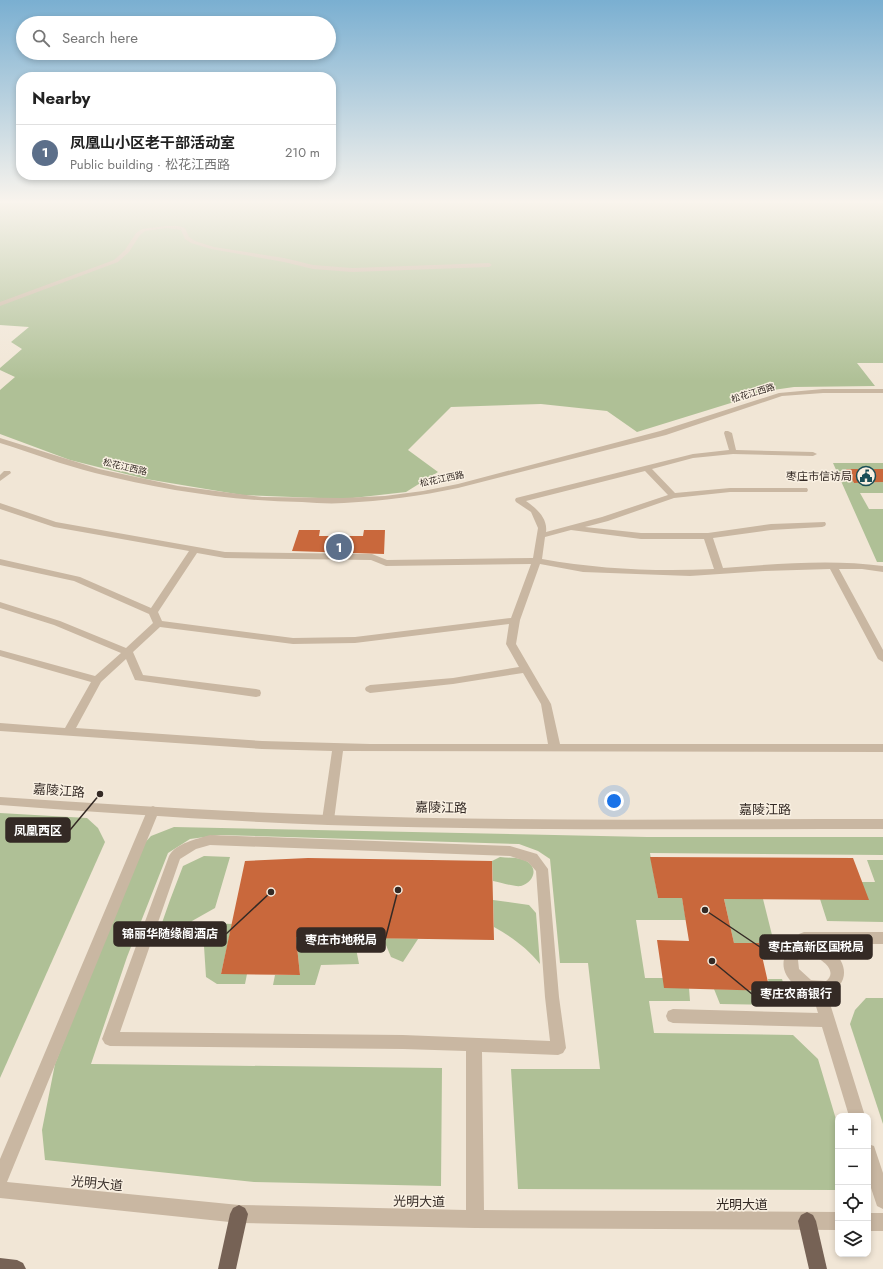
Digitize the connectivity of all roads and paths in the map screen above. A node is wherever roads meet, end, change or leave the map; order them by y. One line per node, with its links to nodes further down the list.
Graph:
1 (112, 262): 4 (street)
2 (293, 262): 3 (street)
3 (490, 265)
4 (0, 304)
5 (883, 391): 7 (street, 松花江西路)
6 (728, 433): 8 (street)
7 (0, 440)
8 (733, 452): 9 (street); 10 (street)
9 (813, 454)
10 (647, 468): 12 (street); 16 (street)
11 (804, 490): 12 (street)
12 (673, 496): 15 (street)
13 (0, 506): 18 (street)
14 (822, 524): 17 (street)
15 (572, 528): 16 (street); 17 (street)
16 (540, 536): 19 (street)
17 (708, 536): 23 (street)
18 (195, 549): 19 (street); 25 (street)
19 (537, 561): 23 (street); 26 (street)
20 (0, 562): 25 (street)
21 (833, 566): 22 (street); 23 (street); 30 (street)
22 (883, 569)
23 (719, 571)
24 (0, 605): 28 (street)
25 (153, 612): 27 (street)
26 (515, 620): 27 (street); 31 (street)
27 (158, 624): 28 (street)
28 (128, 652): 32 (street); 34 (street)
29 (0, 653): 32 (street)
30 (883, 659)
31 (525, 669): 33 (street); 38 (street)
32 (97, 680): 36 (street)
33 (370, 689)
34 (256, 692)
35 (0, 726): 36 (street)
36 (69, 731): 37 (street)
37 (338, 747): 38 (street); 42 (street)
38 (555, 748): 39 (street)
39 (883, 748)
40 (0, 801): 41 (street, 嘉陵江路)
41 (153, 811): 42 (street, 嘉陵江路); 52 (street)
42 (328, 820): 43 (street, 嘉陵江路)
43 (883, 824)
44 (883, 938): 45 (street)
45 (807, 948): 46 (street); 46 (street)
46 (818, 988): 48 (street)
47 (673, 1016): 48 (street)
48 (827, 1020): 50 (street)
49 (474, 1045): 49 (street); 56 (street)
50 (856, 1113)
51 (871, 1162): 54 (street)
52 (0, 1180)
53 (0, 1190): 55 (street, 光明大道)
54 (883, 1200)
55 (238, 1214): 56 (street, 光明大道); 63 (main road)
56 (476, 1219): 57 (street, 光明大道)
57 (807, 1221): 58 (street, 光明大道); 64 (main road)
58 (835, 1221)
59 (871, 1222): 60 (street)
60 (883, 1222)
61 (0, 1267): 62 (main road)
62 (17, 1269)
63 (226, 1269)
64 (818, 1269)

